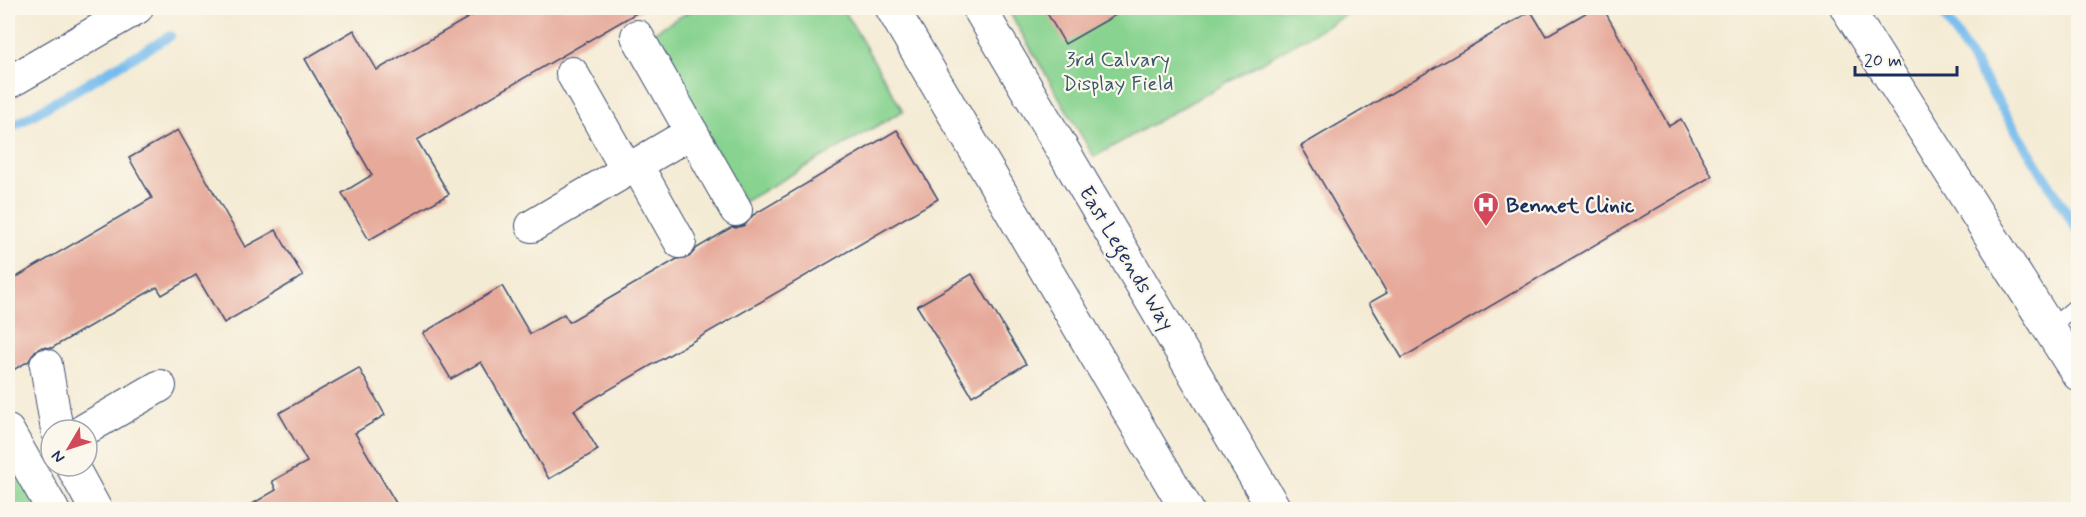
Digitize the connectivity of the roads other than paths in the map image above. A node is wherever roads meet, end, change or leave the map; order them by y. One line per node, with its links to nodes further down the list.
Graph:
1 (137, 8): 7 (street)
2 (892, 8): 26 (street)
3 (979, 8): 27 (street, East Legends Way)
4 (1847, 8): 14 (street)
5 (637, 36): 8 (street)
6 (572, 73): 9 (street)
7 (8, 83)
8 (692, 132): 9 (street); 10 (street)
9 (632, 167): 11 (street); 12 (street)
10 (736, 210)
11 (532, 226)
12 (680, 242)
13 (2079, 304): 14 (lane)
14 (2050, 328): 16 (street)
15 (46, 365): 18 (street)
16 (2079, 374)
17 (160, 386): 19 (street)
18 (55, 418)
19 (99, 421)
20 (8, 431): 21 (street)
21 (39, 456)
22 (45, 478): 24 (street)
23 (79, 478): 25 (street)
24 (53, 510)
25 (96, 510)
26 (1187, 510)
27 (1275, 510)

